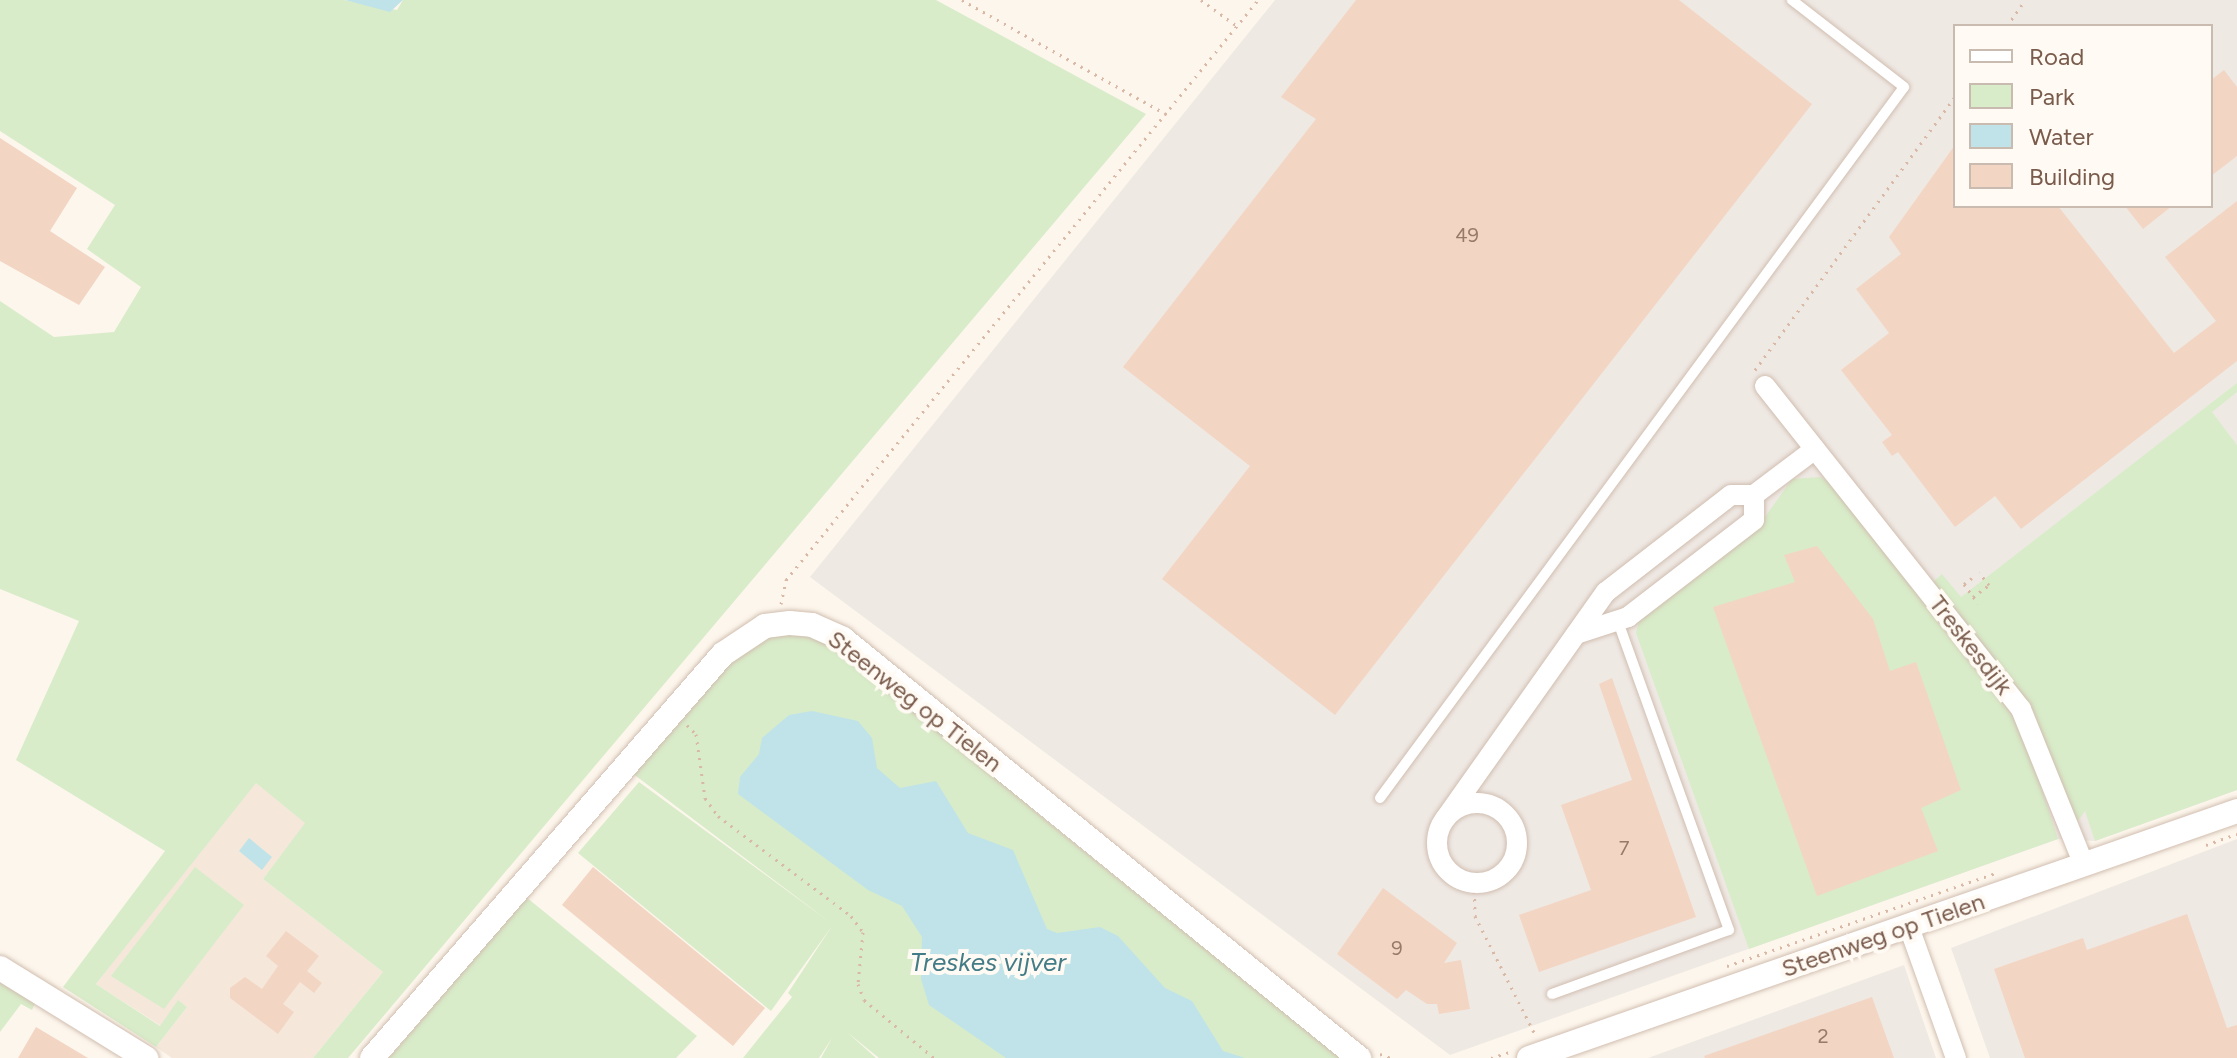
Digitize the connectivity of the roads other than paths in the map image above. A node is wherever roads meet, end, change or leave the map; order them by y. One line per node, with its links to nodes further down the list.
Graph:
1 (1792, 0): 8 (lane)
2 (1765, 386): 3 (street, Treskesdijk)
3 (1815, 449): 4 (street); 12 (street, Treskesdijk)
4 (1754, 495): 5 (street); 6 (street)
5 (1618, 621): 6 (street); 15 (lane)
6 (1576, 634): 7 (street)
7 (1483, 766): 9 (street); 11 (street)
8 (1380, 798)
9 (1499, 810): 11 (street); 11 (street)
10 (2237, 811): 12 (street, Steenweg op Tielen)
11 (1445, 819)
12 (2084, 865): 13 (street, Steenweg op Tielen)
13 (1909, 927): 16 (street, Steenweg op Tielen); 20 (street)
14 (0, 968): 17 (street)
15 (1552, 994)
16 (1533, 1049)
17 (146, 1058)
18 (372, 1058): 19 (street, Steenweg op Tielen)
19 (1359, 1058)
20 (1956, 1058)

